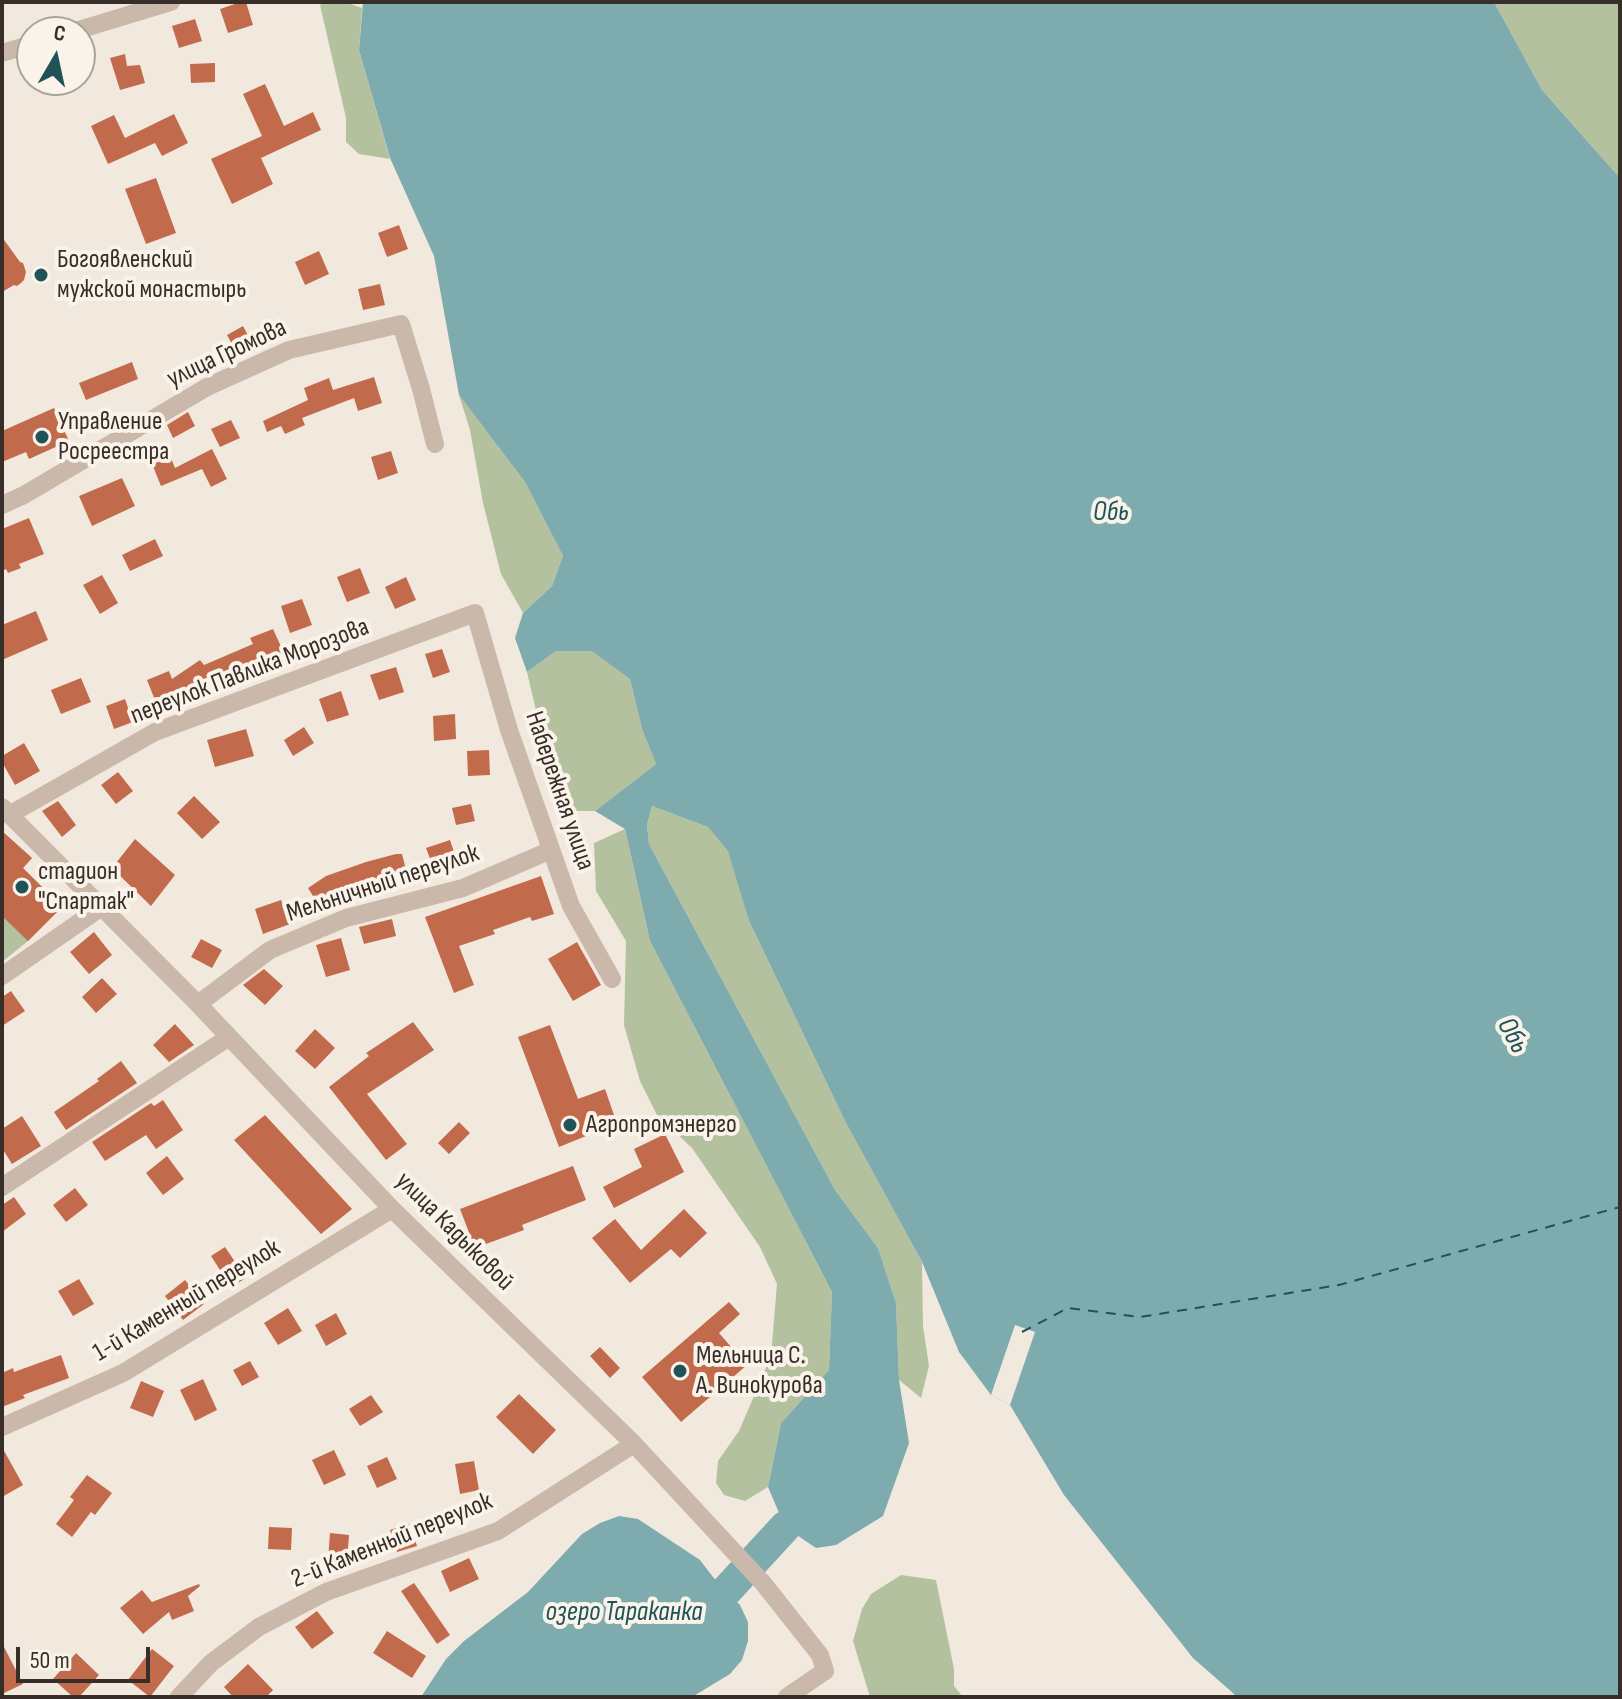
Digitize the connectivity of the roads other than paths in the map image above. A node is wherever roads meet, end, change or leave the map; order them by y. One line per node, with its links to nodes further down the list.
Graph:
1 (171, 2): 2 (street)
2 (96, 25)
3 (435, 444): 4 (street, улица Громова)
4 (2, 505)
5 (475, 613): 6 (street, переулок Павлика Морозова); 7 (street, Набережная улица)
6 (5, 811): 8 (street, улица Кадыковой)
7 (551, 850): 10 (street, Набережная улица); 11 (street, Мельничный переулок)
8 (100, 908): 9 (street); 11 (street, улица Кадыковой)
9 (2, 976)
10 (612, 979)
11 (198, 1004): 12 (street, улица Кадыковой)
12 (229, 1037): 13 (street); 14 (street, улица Кадыковой)
13 (2, 1187)
14 (392, 1209): 15 (street, 1-й Каменный переулок); 16 (street, улица Кадыковой)
15 (2, 1427)
16 (634, 1444): 17 (street, 2-й Каменный переулок); 18 (street, улица Кадыковой)
17 (179, 1697)
18 (787, 1697)

